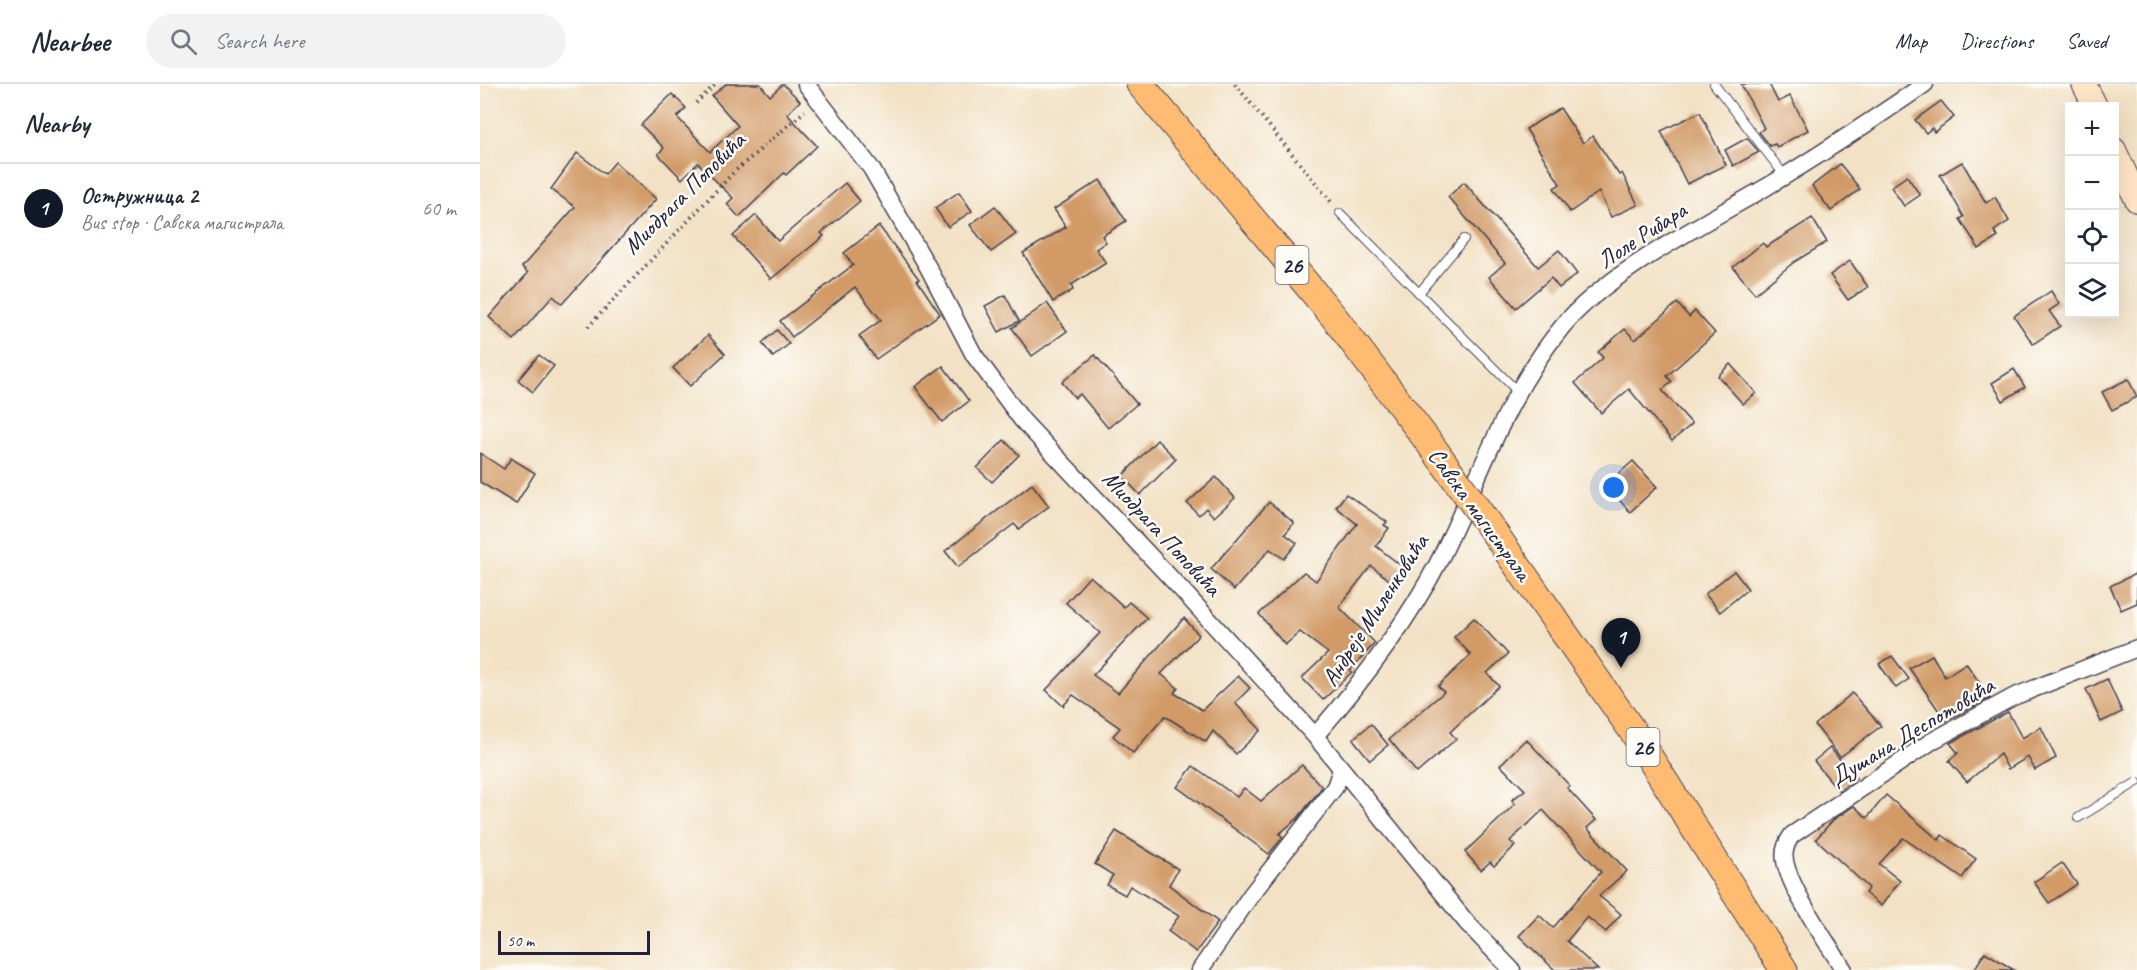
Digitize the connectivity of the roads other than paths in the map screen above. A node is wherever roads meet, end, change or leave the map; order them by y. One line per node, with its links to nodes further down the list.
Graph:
1 (806, 84): 16 (street, Миодрага Поповића)
2 (1140, 84): 22 (main road, Савска магистрала / 26, bridge)
3 (1714, 84): 8 (lane)
4 (1925, 84): 8 (street, Лоле Рибара)
5 (2084, 84): 6 (street)
6 (2093, 102)
7 (2118, 156): 9 (street)
8 (1785, 176): 13 (street, Лоле Рибара)
9 (2137, 200)
10 (1340, 213): 12 (lane)
11 (1464, 239): 12 (lane)
12 (1419, 293): 13 (lane)
13 (1518, 392): 14 (street, Лоле Рибара)
14 (1467, 503): 16 (street, Андреје Миленковића)
15 (2137, 648): 23 (street, Душана Деспотовића)
16 (1315, 736): 17 (street, Миодрага Поповића)
17 (1341, 770): 20 (street); 21 (street, Миодрага Поповића)
18 (2137, 782): 19 (lane)
19 (2078, 818)
20 (1200, 970)
21 (1512, 970)
22 (1784, 970)
23 (1844, 970)

